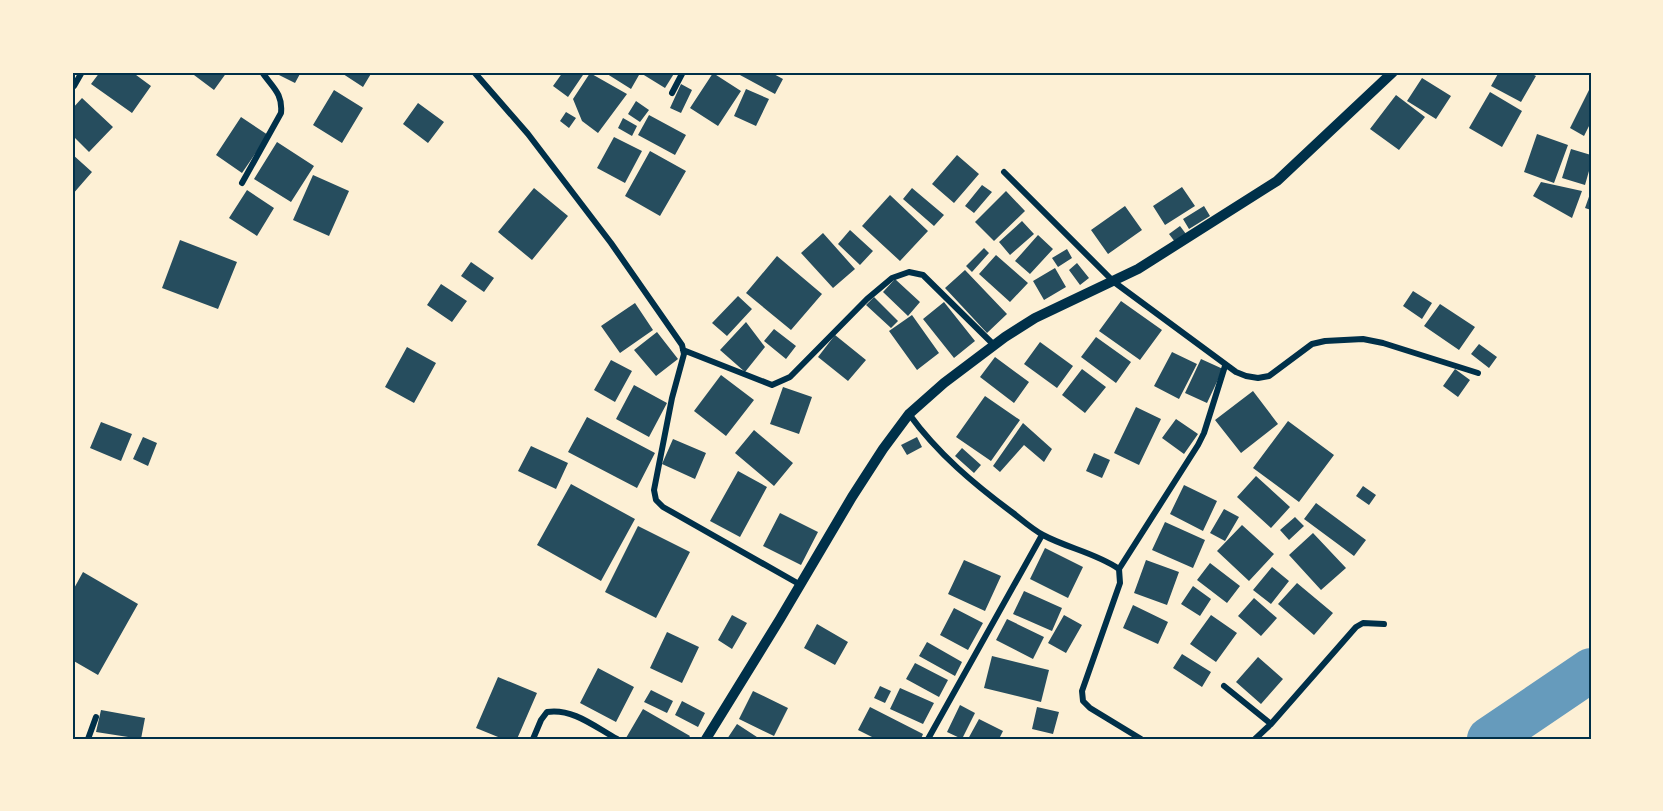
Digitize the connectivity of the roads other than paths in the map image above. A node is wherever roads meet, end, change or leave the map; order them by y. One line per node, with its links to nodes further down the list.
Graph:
1 (82, 72): 6 (street)
2 (262, 72): 9 (street)
3 (474, 72): 12 (street)
4 (683, 72): 7 (street)
5 (1393, 72): 10 (street)
6 (73, 86)
7 (672, 93)
8 (1004, 172): 10 (street)
9 (242, 183)
10 (1114, 282): 11 (street); 13 (street)
11 (994, 345): 12 (street); 15 (street)
12 (683, 350): 18 (street)
13 (1225, 366): 14 (street); 17 (street)
14 (1478, 373)
15 (909, 414): 16 (street); 18 (street)
16 (1042, 535): 17 (street); 28 (street)
17 (1119, 569): 29 (street)
18 (799, 584): 27 (street)
19 (1383, 624): 22 (street)
20 (1224, 686): 22 (street)
21 (96, 717): 24 (street)
22 (1271, 724): 23 (street)
23 (1258, 737): 30 (street)
24 (88, 739)
25 (533, 739): 26 (street)
26 (617, 739)
27 (706, 739)
28 (928, 739)
29 (1141, 739)
30 (1267, 739)

